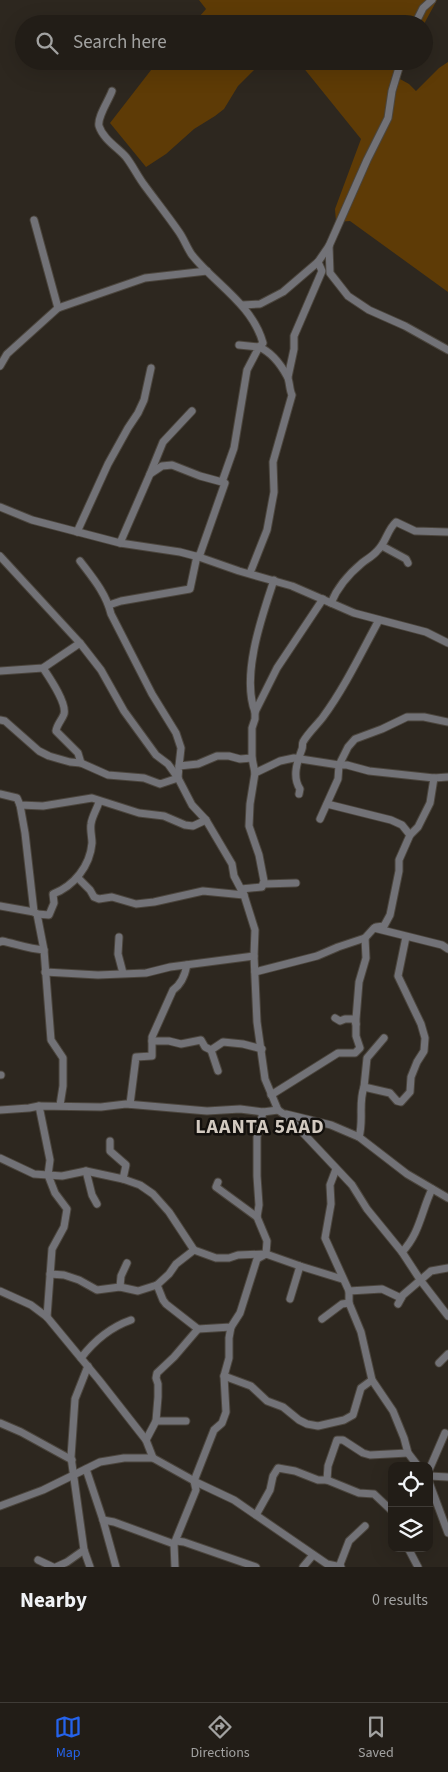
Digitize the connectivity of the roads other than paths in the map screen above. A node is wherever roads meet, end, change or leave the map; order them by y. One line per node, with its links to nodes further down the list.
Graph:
1 (432, 0): 2 (street)
2 (420, 15)
3 (398, 70): 6 (street)
4 (112, 91): 8 (street)
5 (34, 220): 10 (street)
6 (329, 246): 7 (street); 13 (street)
7 (318, 262): 9 (street); 16 (street)
8 (206, 271): 9 (street); 10 (street)
9 (242, 305): 12 (street)
10 (58, 308): 14 (street)
11 (239, 345): 12 (street)
12 (259, 347): 16 (street); 19 (street)
13 (448, 350)
14 (0, 366)
15 (151, 368): 21 (street)
16 (288, 378): 29 (street)
17 (192, 411): 18 (street)
18 (150, 474): 19 (street); 23 (street)
19 (222, 482): 26 (street)
20 (0, 507): 21 (street)
21 (77, 532): 23 (street)
22 (448, 532): 24 (street)
23 (120, 543): 26 (street)
24 (382, 546): 28 (street); 32 (street)
25 (0, 556): 35 (street)
26 (198, 556): 29 (street); 33 (street)
27 (80, 561): 33 (street)
28 (408, 563)
29 (250, 573): 30 (street)
30 (274, 580): 31 (street); 39 (street)
31 (323, 599): 32 (street); 39 (street)
32 (331, 603): 34 (street)
33 (109, 605): 46 (street)
34 (378, 620): 36 (street); 43 (street)
35 (80, 643): 37 (street); 49 (street)
36 (448, 643)
37 (43, 668): 38 (street); 44 (street)
38 (0, 671)
39 (255, 712): 42 (street)
40 (0, 720): 44 (street)
41 (448, 722): 45 (street)
42 (252, 758): 46 (street); 47 (street)
43 (298, 760): 45 (street); 47 (street); 52 (street)
44 (81, 763): 49 (street)
45 (338, 765): 50 (street); 54 (street)
46 (179, 766): 49 (street)
47 (255, 773): 61 (street)
48 (448, 777): 50 (street)
49 (178, 778): 57 (street)
50 (434, 778): 58 (street)
51 (0, 794): 55 (street)
52 (299, 794)
53 (99, 802): 55 (street); 57 (street); 59 (street)
54 (327, 804): 56 (street); 58 (street)
55 (20, 805): 64 (street)
56 (320, 819)
57 (206, 820): 62 (street)
58 (410, 836): 65 (street)
59 (78, 878): 62 (street); 64 (street)
60 (296, 883): 61 (street)
61 (263, 884): 62 (street)
62 (243, 892): 72 (street)
63 (0, 906): 64 (street)
64 (36, 913): 71 (street)
65 (374, 928): 66 (street); 68 (street)
66 (406, 936): 70 (street); 86 (street)
67 (119, 937): 76 (street)
68 (365, 938): 75 (street); 78 (street)
69 (0, 942): 71 (street)
70 (448, 949)
71 (44, 950): 74 (street)
72 (254, 956): 73 (street); 75 (street)
73 (187, 965): 76 (street); 80 (street)
74 (44, 972): 76 (street); 89 (street)
75 (255, 972): 81 (street)
76 (123, 973)
77 (335, 1018): 78 (street)
78 (357, 1027): 83 (street)
79 (384, 1038): 84 (street)
80 (152, 1041): 82 (street); 88 (street)
81 (262, 1049): 82 (street); 87 (street)
82 (211, 1050): 85 (street)
83 (358, 1050): 84 (street); 87 (street)
84 (367, 1058): 86 (street)
85 (218, 1071)
86 (364, 1088): 94 (street)
87 (271, 1095): 93 (street)
88 (130, 1104): 89 (street); 92 (street)
89 (60, 1105): 90 (street)
90 (39, 1106): 91 (street); 99 (street)
91 (0, 1110)
92 (263, 1112): 93 (street); 105 (street)
93 (282, 1112): 94 (street); 97 (street)
94 (359, 1137): 102 (street)
95 (110, 1141): 100 (street)
96 (0, 1158): 99 (street)
97 (336, 1169): 107 (street); 113 (street)
98 (86, 1171): 99 (street); 100 (street); 104 (street)
99 (48, 1175): 112 (street)
100 (123, 1179): 106 (street)
101 (218, 1182): 105 (street)
102 (432, 1189): 103 (street); 107 (street)
103 (448, 1198)
104 (97, 1204)
105 (257, 1217): 108 (street)
106 (194, 1250): 108 (street); 115 (street)
107 (402, 1252): 114 (street)
108 (266, 1254): 110 (street); 125 (street)
109 (127, 1262): 116 (street)
110 (300, 1266): 113 (street); 119 (street)
111 (448, 1268): 114 (street)
112 (50, 1274): 116 (street); 122 (street)
113 (342, 1278): 118 (street)
114 (421, 1281): 118 (street); 121 (street)
115 (157, 1285): 116 (street); 126 (street)
116 (120, 1287)
117 (0, 1291): 122 (street)
118 (349, 1292): 120 (street)
119 (290, 1299)
120 (349, 1303): 124 (street); 132 (street)
121 (448, 1316)
122 (48, 1318): 128 (street)
123 (131, 1320): 128 (street)
124 (322, 1320)
125 (231, 1327): 126 (street); 131 (street)
126 (198, 1329): 134 (street)
127 (448, 1354): 129 (street)
128 (81, 1358): 130 (street)
129 (439, 1362)
130 (88, 1366): 137 (street); 140 (street)
131 (224, 1376): 132 (street); 148 (street)
132 (372, 1380): 138 (street)
133 (186, 1420): 134 (street)
134 (156, 1421): 137 (street)
135 (0, 1423): 140 (street)
136 (445, 1433): 142 (street)
137 (146, 1440): 139 (street)
138 (408, 1453): 141 (street); 147 (street)
139 (153, 1458): 143 (street); 148 (street)
140 (72, 1460): 144 (street)
141 (415, 1462)
142 (432, 1462)
143 (86, 1469): 144 (street); 154 (street)
144 (74, 1475): 150 (street); 158 (street)
145 (433, 1476): 146 (street)
146 (448, 1477)
147 (327, 1480): 151 (street); 152 (street)
148 (194, 1481): 152 (street); 157 (street)
149 (433, 1491): 153 (street)
150 (0, 1506)
151 (388, 1507)
152 (256, 1515): 160 (street)
153 (445, 1517): 156 (street)
154 (103, 1520): 157 (street); 165 (street)
155 (365, 1526): 169 (street)
156 (448, 1533)
157 (175, 1543): 166 (street); 167 (street)
158 (84, 1550): 163 (street); 164 (street)
159 (410, 1552): 170 (street)
160 (313, 1555): 162 (street); 168 (street)
161 (38, 1560): 163 (street)
162 (328, 1566): 169 (street)
163 (54, 1567)
164 (90, 1567)
165 (116, 1567)
166 (175, 1567)
167 (256, 1567)
168 (303, 1567)
169 (340, 1567)
170 (418, 1567)

